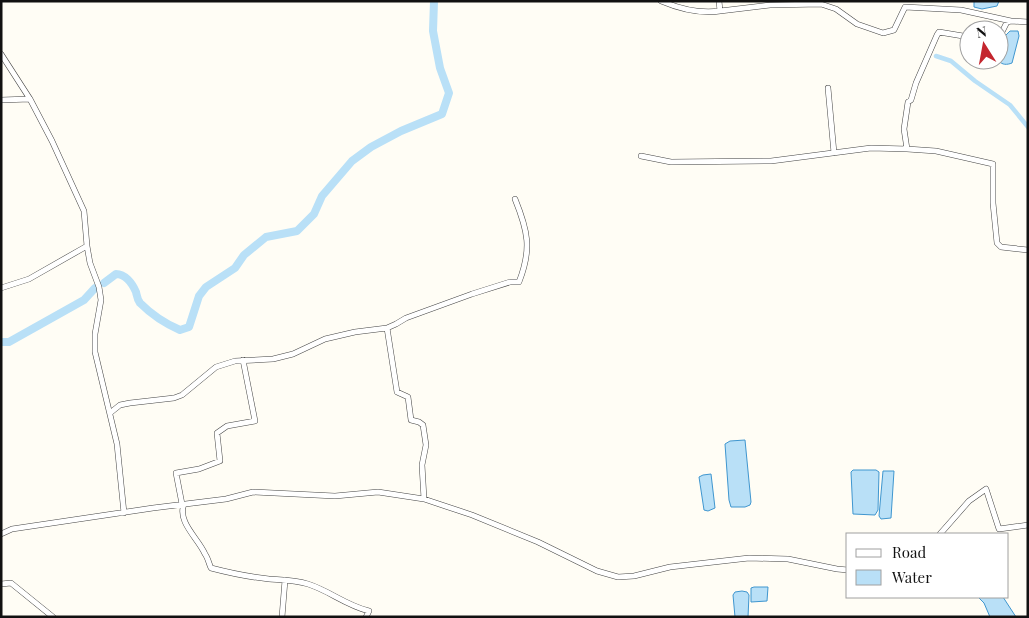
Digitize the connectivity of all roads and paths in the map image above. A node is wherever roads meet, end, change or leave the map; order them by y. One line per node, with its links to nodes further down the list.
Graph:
1 (661, 1): 3 (street)
2 (718, 1): 3 (street)
3 (720, 11): 4 (street)
4 (1012, 21): 5 (street); 6 (street)
5 (1009, 22)
6 (1028, 22)
7 (959, 35): 12 (street)
8 (1, 54): 10 (street)
9 (828, 88): 13 (street)
10 (30, 99): 11 (street); 16 (street)
11 (1, 100)
12 (906, 149): 13 (street); 17 (street)
13 (834, 153): 14 (street)
14 (641, 156)
15 (515, 199): 19 (street)
16 (87, 246): 18 (street); 21 (street)
17 (1028, 250)
18 (1, 288)
19 (387, 328): 20 (street); 22 (street)
20 (243, 360): 21 (street); 23 (street)
21 (110, 413): 24 (street)
22 (424, 499): 23 (street); 28 (street)
23 (183, 504): 24 (street); 29 (street)
24 (124, 512): 27 (street)
25 (1028, 525): 26 (street)
26 (941, 533)
27 (1, 534)
28 (846, 570)
29 (285, 580): 32 (street); 33 (street)
30 (1, 584): 31 (street)
31 (53, 617)
32 (282, 617)
33 (366, 617)

